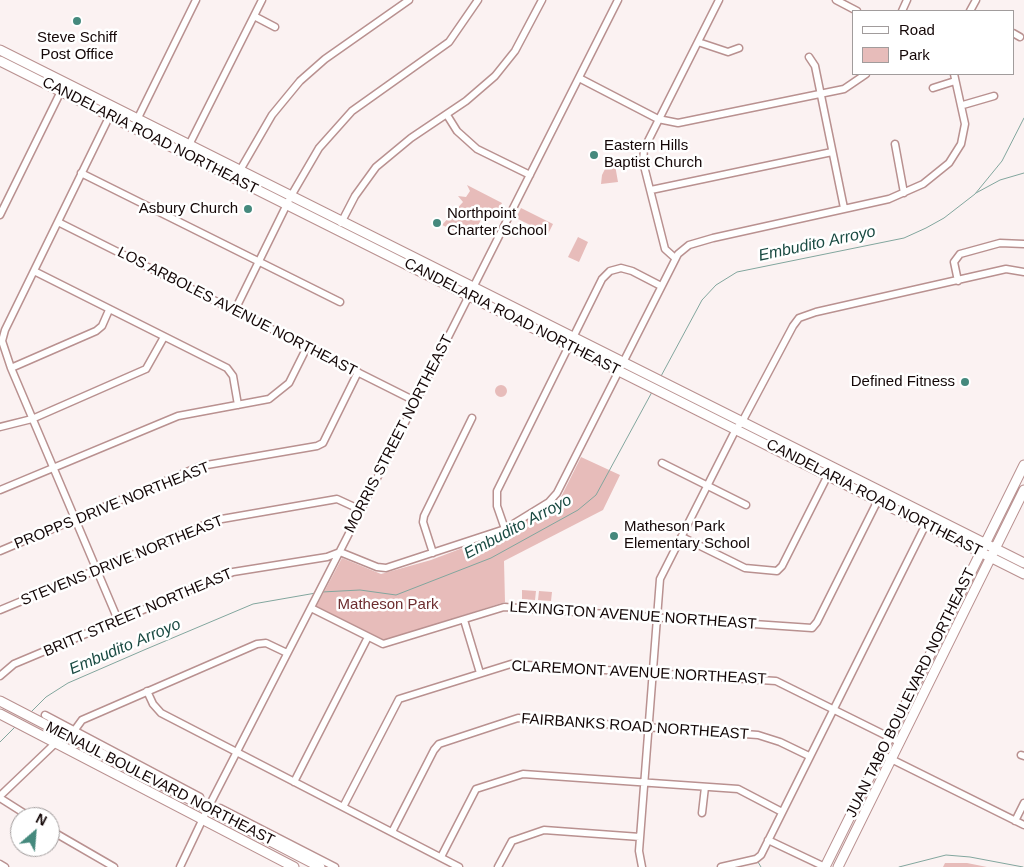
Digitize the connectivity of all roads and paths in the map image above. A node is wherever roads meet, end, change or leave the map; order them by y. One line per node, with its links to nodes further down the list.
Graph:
1 (196, 0): 30 (street)
2 (262, 0): 10 (street)
3 (409, 0): 35 (street)
4 (478, 0): 39 (street)
5 (542, 0): 28 (street)
6 (618, 0): 21 (street, MORRIS STREET NORTHEAST)
7 (719, 0): 14 (street)
8 (836, 0): 9 (street)
9 (855, 10)
10 (254, 16): 11 (street); 32 (street)
11 (275, 27)
12 (1014, 34): 13 (street)
13 (1020, 37)
14 (698, 42): 15 (street); 29 (street)
15 (739, 48)
16 (0, 50): 22 (main road, CANDELARIA ROAD NORTHEAST)
17 (810, 57): 24 (street)
18 (0, 61): 22 (main road, CANDELARIA ROAD NORTHEAST)
19 (865, 75): 24 (street)
20 (955, 77): 23 (street); 26 (street)
21 (578, 78): 29 (street); 36 (street, MORRIS STREET NORTHEAST)
22 (62, 87): 27 (main road, CANDELARIA ROAD NORTHEAST); 41 (street)
23 (933, 88)
24 (821, 95): 29 (street); 33 (street)
25 (994, 96): 26 (street)
26 (963, 105): 38 (street)
27 (112, 111): 30 (main road, CANDELARIA ROAD NORTHEAST); 34 (street)
28 (447, 115): 36 (street); 43 (street)
29 (658, 119): 37 (street)
30 (135, 123): 32 (main road, CANDELARIA ROAD NORTHEAST)
31 (895, 144): 38 (street)
32 (187, 149): 35 (main road, CANDELARIA ROAD NORTHEAST)
33 (832, 152): 37 (street); 40 (street)
34 (82, 173): 42 (street); 46 (street)
35 (238, 175): 39 (main road, CANDELARIA ROAD NORTHEAST)
36 (530, 175): 51 (street, MORRIS STREET NORTHEAST)
37 (651, 190): 45 (street)
38 (904, 193): 40 (street)
39 (290, 200): 43 (main road, CANDELARIA ROAD NORTHEAST); 46 (street)
40 (844, 208): 45 (street)
41 (0, 215)
42 (58, 222): 47 (street); 54 (street, LOS ARBOLES AVENUE NORTHEAST)
43 (340, 226): 51 (main road, CANDELARIA ROAD NORTHEAST)
44 (1024, 244): 49 (street)
45 (675, 258): 50 (street)
46 (259, 262): 52 (street); 54 (street)
47 (34, 272): 53 (street); 59 (street)
48 (1024, 272): 49 (street)
49 (958, 281): 65 (street)
50 (661, 286): 56 (street); 58 (street)
51 (471, 291): 56 (main road, CANDELARIA ROAD NORTHEAST); 61 (street, MORRIS STREET NORTHEAST)
52 (340, 302)
53 (109, 310): 55 (street); 59 (street)
54 (235, 310): 57 (street, LOS ARBOLES AVENUE NORTHEAST)
55 (164, 336): 62 (street); 63 (street)
56 (572, 342): 58 (main road, CANDELARIA ROAD NORTHEAST); 79 (street)
57 (307, 347): 60 (street, LOS ARBOLES AVENUE NORTHEAST); 62 (street)
58 (621, 366): 65 (main road, CANDELARIA ROAD NORTHEAST); 79 (street)
59 (11, 368): 63 (street)
60 (358, 372): 61 (street, LOS ARBOLES AVENUE NORTHEAST); 77 (street, PROPPS DRIVE NORTHEAST)
61 (415, 401): 76 (street, MORRIS STREET NORTHEAST)
62 (238, 405): 69 (street)
63 (32, 418): 66 (street); 69 (street)
64 (472, 418): 84 (street)
65 (739, 425): 70 (main road, CANDELARIA ROAD NORTHEAST); 71 (street)
66 (0, 427)
67 (662, 463): 71 (street)
68 (1024, 465): 81 (main road, JUAN TABO BOULEVARD NORTHEAST)
69 (54, 468): 72 (street); 77 (street)
70 (830, 472): 74 (main road, CANDELARIA ROAD NORTHEAST); 80 (street)
71 (706, 486): 75 (street); 80 (street)
72 (0, 490)
73 (1024, 490): 85 (main road, JUAN TABO BOULEVARD NORTHEAST)
74 (880, 497): 78 (main road, CANDELARIA ROAD NORTHEAST); 91 (street, LEXINGTON AVENUE NORTHEAST)
75 (746, 505)
76 (361, 510): 83 (street, MORRIS STREET NORTHEAST); 87 (street, STEVENS DRIVE NORTHEAST)
77 (76, 520): 82 (street, PROPPS DRIVE NORTHEAST); 87 (street)
78 (928, 521): 81 (main road, CANDELARIA ROAD NORTHEAST); 101 (street)
79 (505, 529): 84 (street)
80 (682, 536): 91 (street)
81 (982, 547): 85 (main road, CANDELARIA ROAD NORTHEAST); 107 (main road, JUAN TABO BOULEVARD NORTHEAST)
82 (0, 551)
83 (340, 552): 84 (street); 89 (street, MORRIS STREET NORTHEAST); 92 (street, BRITT STREET NORTHEAST)
84 (433, 553)
85 (992, 553): 86 (main road, CANDELARIA ROAD NORTHEAST); 88 (main road, CANDELARIA ROAD NORTHEAST); 108 (main road, JUAN TABO BOULEVARD NORTHEAST)
86 (1024, 564)
87 (98, 571): 90 (street, STEVENS DRIVE NORTHEAST); 92 (street)
88 (1024, 574)
89 (311, 608): 94 (street, LEXINGTON AVENUE NORTHEAST); 95 (street, MORRIS STREET NORTHEAST)
90 (0, 610)
91 (656, 619): 93 (street, LEXINGTON AVENUE NORTHEAST); 96 (street)
92 (118, 620): 98 (street, BRITT STREET NORTHEAST)
93 (464, 620): 94 (street, LEXINGTON AVENUE NORTHEAST); 97 (street)
94 (368, 637): 115 (street)
95 (287, 653): 99 (street); 110 (street, MORRIS STREET NORTHEAST)
96 (651, 672): 97 (street, CLAREMONT AVENUE NORTHEAST); 101 (street, CLAREMONT AVENUE NORTHEAST); 104 (street)
97 (480, 673): 123 (street, CLAREMONT AVENUE NORTHEAST)
98 (0, 676)
99 (147, 691): 105 (street); 110 (street)
100 (0, 701): 103 (main road, MENAUL BOULEVARD NORTHEAST)
101 (834, 708): 107 (street, CLAREMONT AVENUE NORTHEAST); 112 (street)
102 (0, 714): 109 (main road, MENAUL BOULEVARD NORTHEAST)
103 (42, 718): 105 (street); 106 (main road, MENAUL BOULEVARD NORTHEAST)
104 (648, 728): 112 (street, FAIRBANKS ROAD NORTHEAST); 116 (street); 131 (street, FAIRBANKS ROAD NORTHEAST)
105 (74, 731): 114 (street)
106 (64, 734): 109 (street); 114 (main road, MENAUL BOULEVARD NORTHEAST)
107 (890, 737): 108 (street, CLAREMONT AVENUE NORTHEAST); 111 (main road, JUAN TABO BOULEVARD NORTHEAST)
108 (899, 742): 113 (main road, JUAN TABO BOULEVARD NORTHEAST)
109 (55, 743): 117 (main road, MENAUL BOULEVARD NORTHEAST); 119 (street)
110 (236, 752): 115 (street); 124 (street, MORRIS STREET NORTHEAST)
111 (881, 754): 113 (street); 148 (main road, JUAN TABO BOULEVARD NORTHEAST)
112 (809, 756): 126 (street)
113 (890, 759): 129 (street); 149 (main road, JUAN TABO BOULEVARD NORTHEAST)
114 (148, 774): 117 (street); 120 (street); 124 (main road, MENAUL BOULEVARD NORTHEAST)
115 (294, 782): 123 (street)
116 (643, 783): 118 (street); 133 (street); 136 (street)
117 (141, 787): 128 (main road, MENAUL BOULEVARD NORTHEAST)
118 (705, 787): 126 (street); 127 (street)
119 (0, 797): 122 (street)
120 (200, 797)
121 (1024, 803): 129 (street)
122 (15, 807)
123 (343, 807): 131 (street)
124 (208, 808): 128 (street, MORRIS STREET NORTHEAST); 135 (main road, MENAUL BOULEVARD NORTHEAST)
125 (220, 808): 135 (street)
126 (782, 812): 134 (street)
127 (702, 813)
128 (203, 819): 138 (main road, MENAUL BOULEVARD NORTHEAST); 141 (street, MORRIS STREET NORTHEAST)
129 (1015, 821): 130 (street)
130 (1024, 825)
131 (392, 832): 136 (street)
132 (60, 836): 140 (street)
133 (640, 837): 145 (street); 146 (street)
134 (768, 840): 147 (street); 148 (street)
135 (295, 850): 138 (street); 142 (main road, MENAUL BOULEVARD NORTHEAST); 143 (street)
136 (441, 857): 144 (street)
137 (0, 864): 139 (street)
138 (291, 865)
139 (5, 867)
140 (114, 867)
141 (180, 867)
142 (320, 867)
143 (335, 867)
144 (459, 867)
145 (498, 867)
146 (642, 867)
147 (721, 867)
148 (825, 867)
149 (838, 867)

